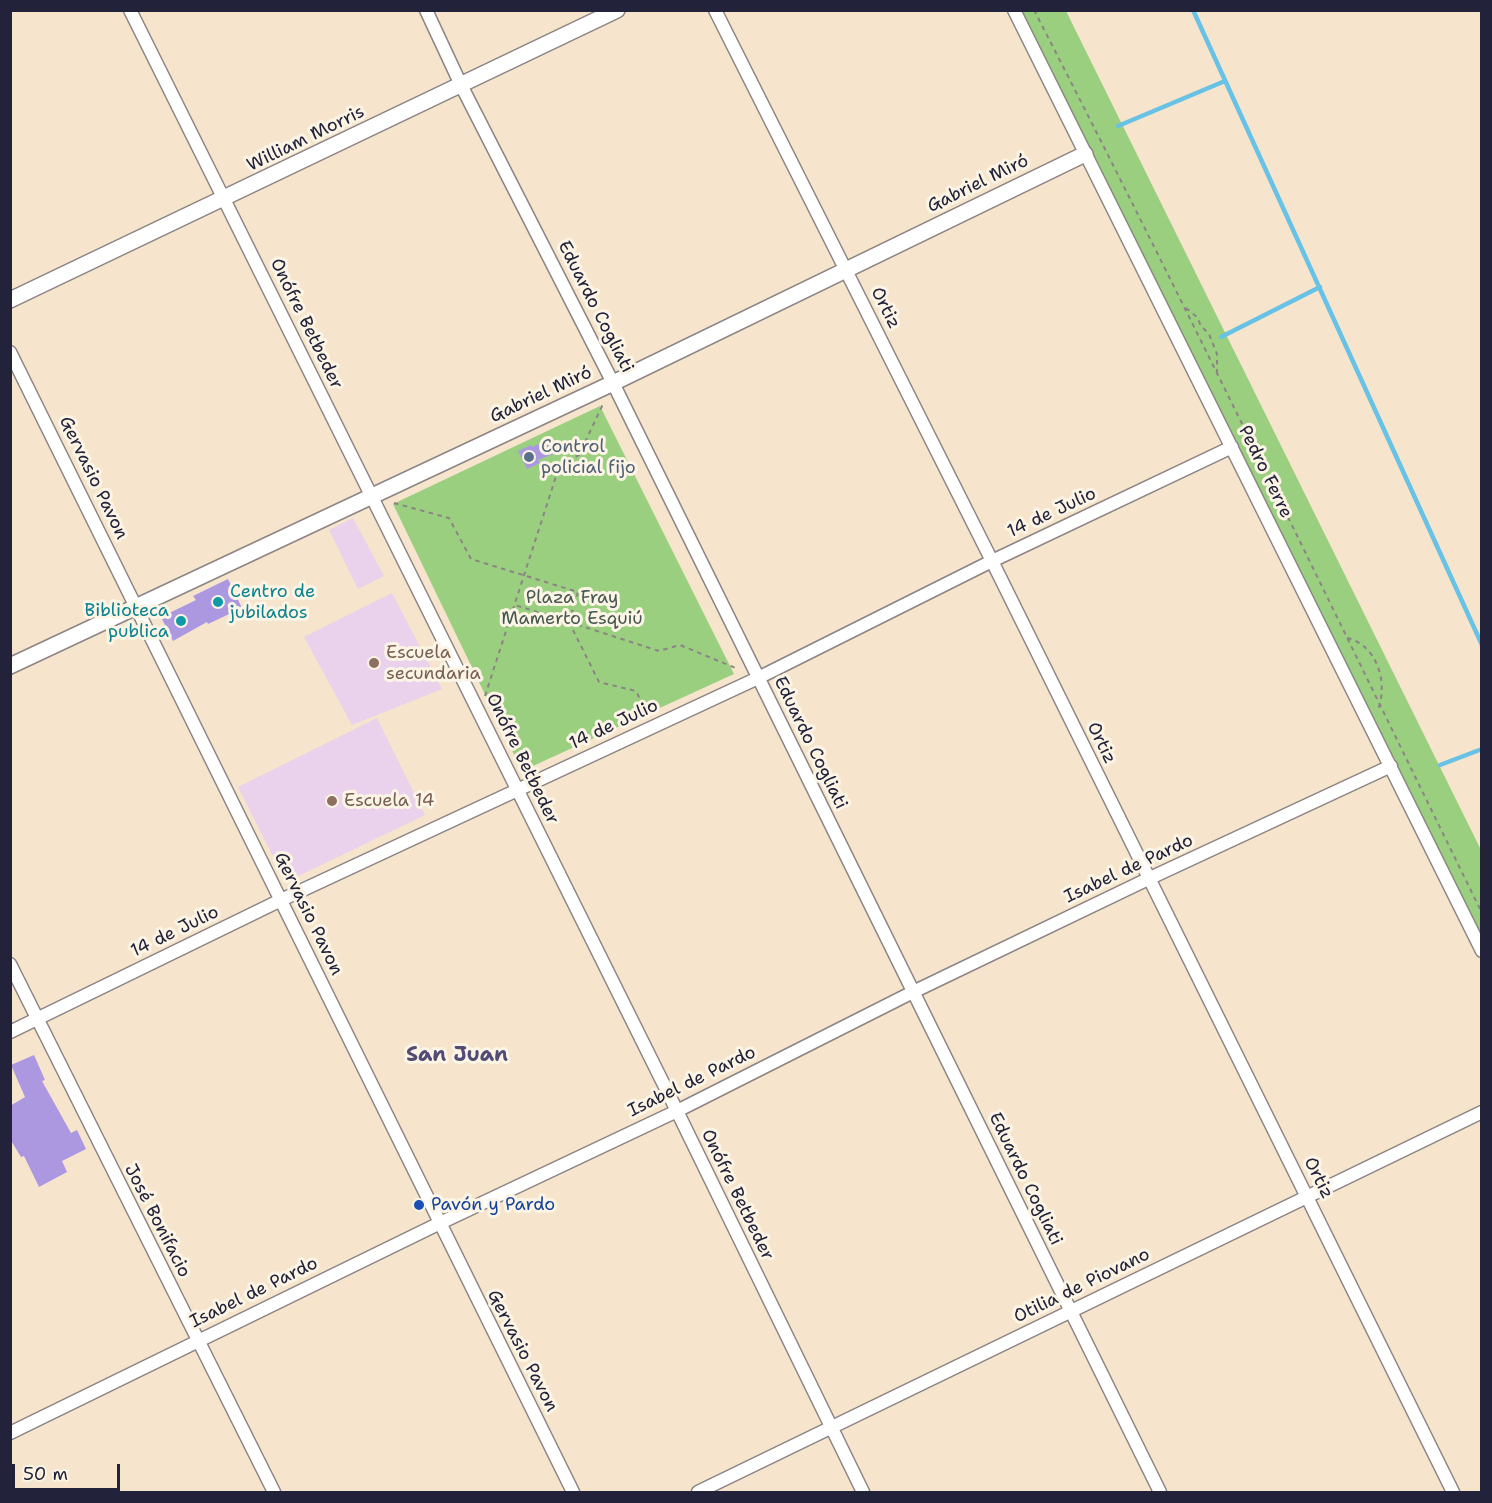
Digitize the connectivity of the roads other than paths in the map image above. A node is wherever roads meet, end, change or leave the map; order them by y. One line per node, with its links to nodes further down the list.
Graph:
1 (130, 10): 8 (street, Onófre Betbeder)
2 (426, 10): 6 (street, Eduardo Cogliati)
3 (617, 10): 6 (street, William Morris)
4 (715, 10): 9 (street, Ortiz)
5 (1014, 10): 7 (street, Pedro Ferre)
6 (462, 85): 8 (street, William Morris); 12 (street, Eduardo Cogliati)
7 (1085, 154): 9 (street, Gabriel Miró); 13 (street, Pedro Ferre)
8 (224, 200): 10 (street, William Morris); 14 (street, Onófre Betbeder)
9 (846, 270): 12 (street, Gabriel Miró); 15 (street, Ortiz)
10 (10, 300)
11 (10, 352): 16 (street, Gervasio Pavon)
12 (613, 383): 14 (street, Gabriel Miró); 18 (street, Eduardo Cogliati)
13 (1232, 447): 15 (street, 14 de Julio); 19 (street, Pedro Ferre)
14 (371, 496): 16 (street, Gabriel Miró); 20 (street, Onófre Betbeder)
15 (992, 561): 18 (street, 14 de Julio); 21 (street, Ortiz)
16 (136, 606): 17 (street, Gabriel Miró); 22 (street, Gervasio Pavon)
17 (10, 666)
18 (758, 678): 20 (street, 14 de Julio); 25 (street, Eduardo Cogliati)
19 (1390, 766): 21 (street, Isabel de Pardo); 23 (street, Pedro Ferre)
20 (518, 790): 22 (street, 14 de Julio); 28 (street, Onófre Betbeder)
21 (1148, 879): 25 (street, Isabel de Pardo); 30 (street, Ortiz)
22 (281, 900): 26 (street, 14 de Julio); 31 (street, Gervasio Pavon)
23 (1482, 951)
24 (10, 964): 26 (street, José Bonifacio)
25 (913, 992): 28 (street, Isabel de Pardo); 32 (street, Eduardo Cogliati)
26 (37, 1020): 27 (street, 14 de Julio); 33 (street, José Bonifacio)
27 (10, 1032)
28 (677, 1111): 31 (street, Isabel de Pardo); 34 (street, Onófre Betbeder)
29 (1482, 1112): 30 (street, Otilia de Piovano)
30 (1307, 1197): 32 (street, Otilia de Piovano); 41 (street, Ortiz)
31 (438, 1224): 33 (street, Isabel de Pardo); 37 (street, Gervasio Pavon)
32 (1071, 1311): 34 (street, Otilia de Piovano); 40 (street, Eduardo Cogliati)
33 (197, 1341): 35 (street, Isabel de Pardo); 36 (street, José Bonifacio)
34 (830, 1428): 38 (street, Otilia de Piovano); 39 (street, Onófre Betbeder)
35 (10, 1433)
36 (274, 1492)
37 (573, 1492)
38 (698, 1492)
39 (863, 1492)
40 (1160, 1492)
41 (1453, 1492)

